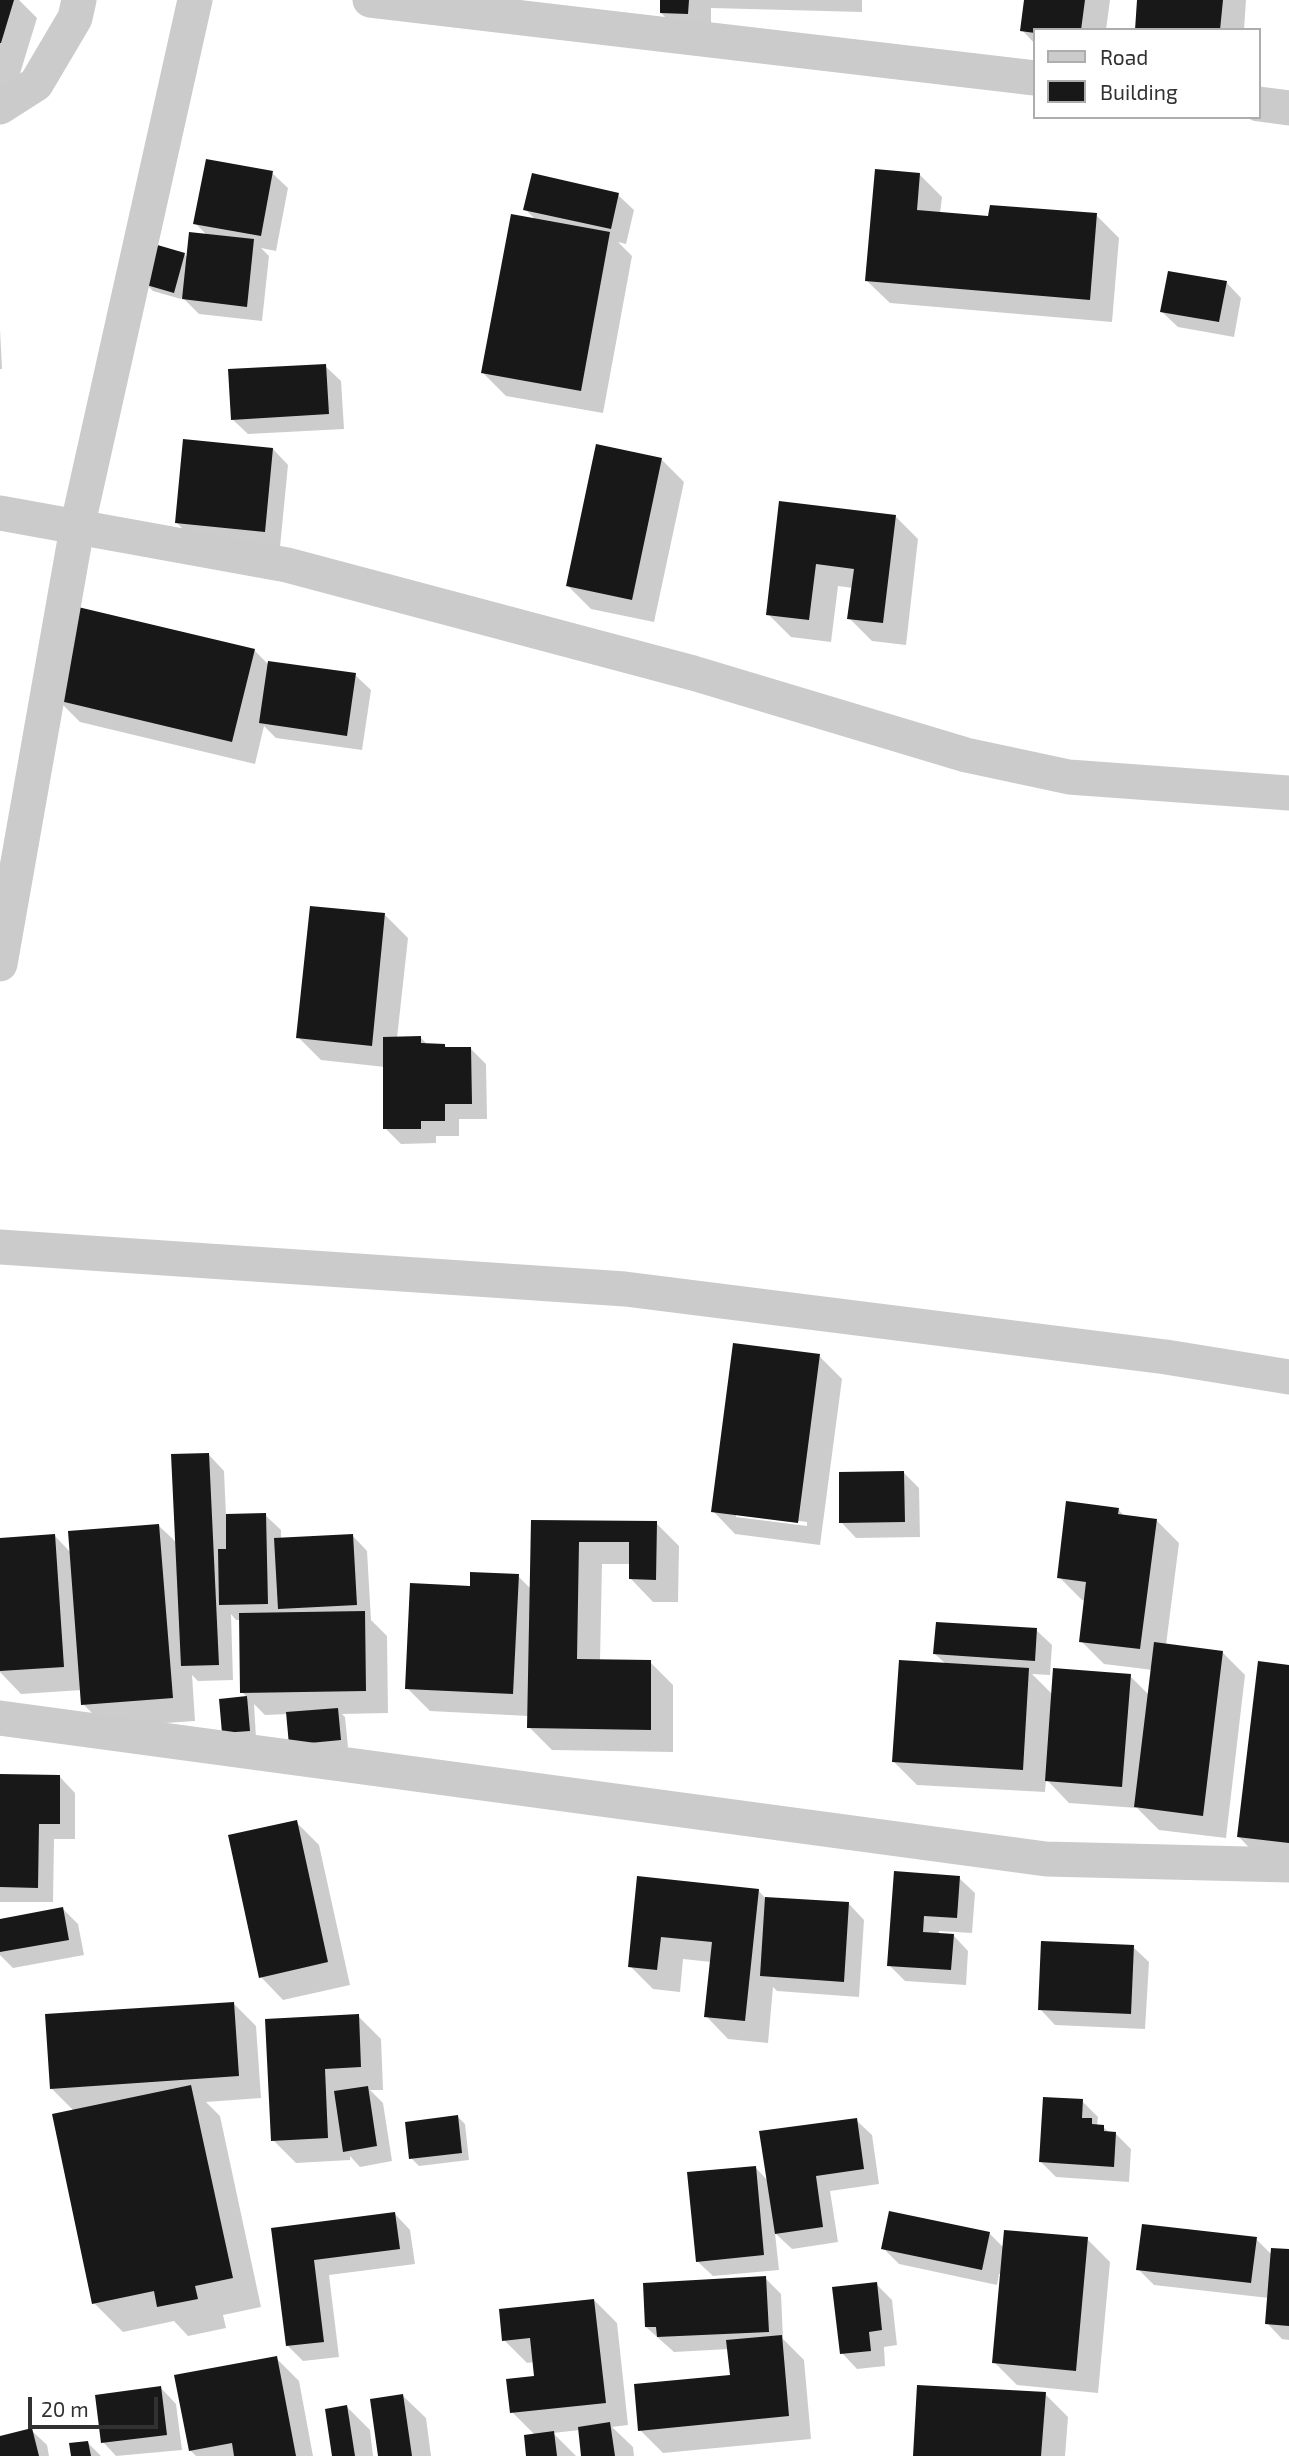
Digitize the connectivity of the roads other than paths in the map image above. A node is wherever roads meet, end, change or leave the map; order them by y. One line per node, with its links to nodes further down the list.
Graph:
1 (79, 0): 6 (street)
2 (195, 0): 9 (street)
3 (370, 0): 4 (street)
4 (1034, 78)
5 (1261, 104): 7 (street)
6 (0, 107)
7 (1289, 108)
8 (0, 513): 9 (street)
9 (77, 528): 10 (street); 11 (street)
10 (1289, 793)
11 (0, 964)
12 (0, 1247): 13 (street)
13 (1289, 1377)
14 (0, 1718): 15 (street)
15 (1289, 1865)

